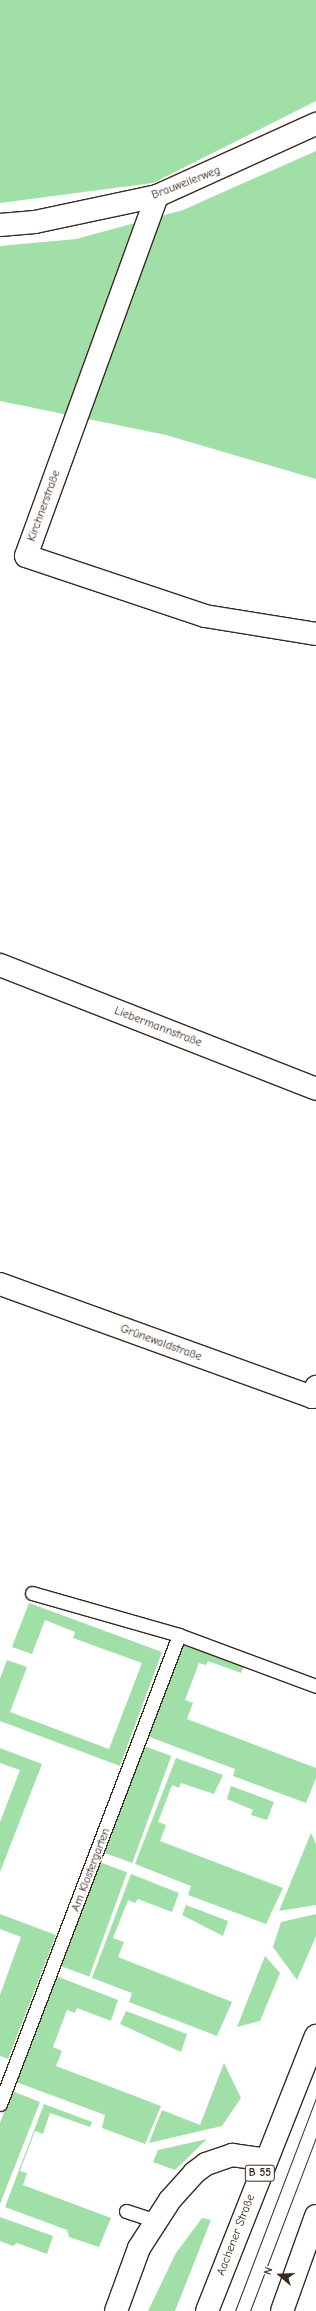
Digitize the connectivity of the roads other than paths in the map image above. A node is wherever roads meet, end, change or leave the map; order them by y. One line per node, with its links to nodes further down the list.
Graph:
1 (316, 124): 2 (street, Brauweilerweg)
2 (156, 196): 3 (street, Brauweilerweg); 4 (street, Kirchnerstraße)
3 (0, 225)
4 (316, 634)
5 (0, 965): 6 (street, Liebermannstraße)
6 (316, 1089)
7 (0, 1284): 8 (street, Grünewaldstraße)
8 (316, 1387)
9 (32, 1593): 10 (lane)
10 (179, 1635): 11 (lane); 13 (lane, Am Klostergarten)
11 (316, 1686)
12 (316, 2036): 14 (street, Aachener Straße / B 55)
13 (0, 2104)
14 (266, 2160): 17 (street); 19 (street, Aachener Straße / B 55)
15 (126, 2211): 17 (lane)
16 (316, 2216): 20 (street)
17 (156, 2221): 18 (street)
18 (116, 2311)
19 (207, 2311)
20 (282, 2311)

